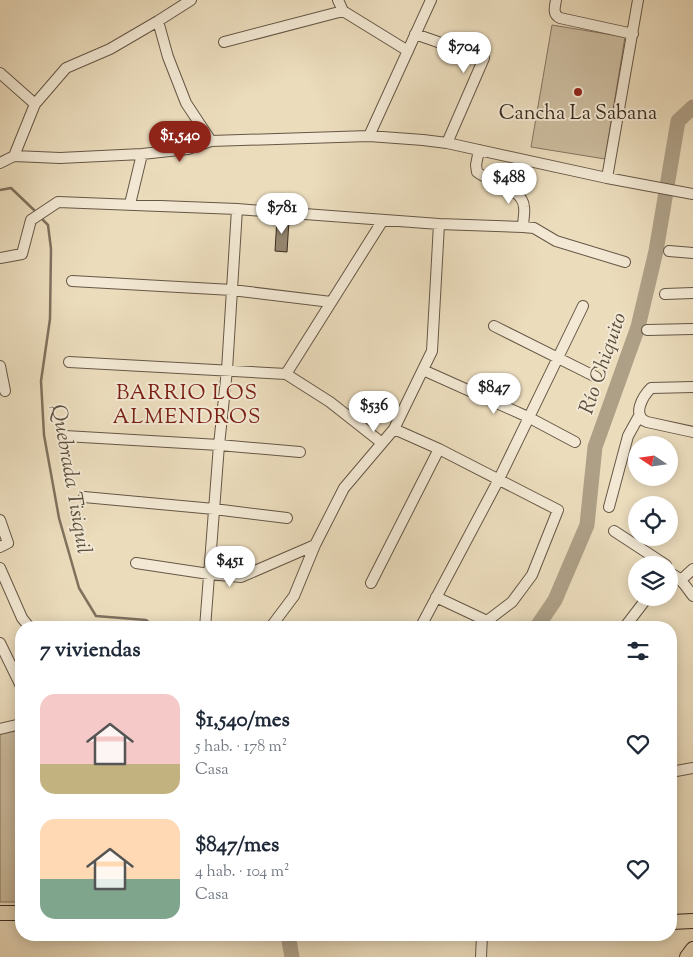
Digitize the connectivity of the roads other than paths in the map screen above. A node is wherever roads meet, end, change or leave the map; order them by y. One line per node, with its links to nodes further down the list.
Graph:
1 (191, 0): 7 (street)
2 (338, 0): 6 (street)
3 (431, 0): 8 (street)
4 (556, 0): 9 (street)
5 (638, 0): 9 (street)
6 (343, 11): 10 (street); 11 (street)
7 (158, 22): 13 (street); 15 (street)
8 (416, 34): 11 (street); 16 (street)
9 (633, 34): 21 (street)
10 (224, 42)
11 (408, 51): 14 (street)
12 (0, 73): 13 (street)
13 (35, 104): 19 (street)
14 (369, 136): 15 (street); 16 (street)
15 (211, 141): 18 (street)
16 (447, 143): 17 (street)
17 (479, 150): 21 (street); 27 (street)
18 (142, 154): 19 (street); 23 (street)
19 (14, 156): 20 (street)
20 (0, 163)
21 (607, 178): 22 (street)
22 (693, 194)
23 (130, 204): 24 (street); 30 (street)
24 (237, 209): 25 (street); 33 (street)
25 (383, 220): 26 (street); 36 (street)
26 (439, 224): 27 (street); 45 (street)
27 (523, 227): 31 (street)
28 (669, 251): 29 (street)
29 (693, 253)
30 (0, 258)
31 (625, 262)
32 (72, 281): 33 (street)
33 (232, 290): 36 (street); 44 (street)
34 (693, 293): 35 (street)
35 (665, 294)
36 (331, 302): 46 (street)
37 (583, 306): 41 (street)
38 (494, 326): 41 (street)
39 (693, 329): 40 (street)
40 (647, 330)
41 (558, 358): 47 (street); 50 (street)
42 (69, 362): 44 (street)
43 (0, 366): 49 (street)
44 (227, 370): 46 (street); 57 (street)
45 (423, 370): 50 (street); 52 (street)
46 (286, 374): 56 (street)
47 (596, 377)
48 (693, 387): 51 (street)
49 (5, 391)
50 (528, 417): 55 (street); 60 (street)
51 (643, 419): 53 (street); 62 (street)
52 (394, 429): 56 (street); 58 (street)
53 (693, 432)
54 (65, 436): 57 (street)
55 (575, 442)
56 (382, 443): 67 (street)
57 (219, 445): 59 (street); 63 (street)
58 (439, 449): 60 (street); 76 (street)
59 (300, 452)
60 (499, 479): 78 (street); 78 (street)
61 (84, 497): 63 (street)
62 (609, 507)
63 (214, 509): 64 (street); 73 (street)
64 (287, 518)
65 (0, 520): 68 (street)
66 (614, 531): 69 (street)
67 (315, 545): 73 (street); 82 (street)
68 (0, 547)
69 (649, 556)
70 (136, 563): 73 (street)
71 (0, 568): 80 (street)
72 (693, 569): 75 (street)
73 (209, 574): 81 (street)
74 (678, 578): 75 (street)
75 (681, 580): 77 (street)
76 (371, 583)
77 (693, 596)
78 (436, 597): 83 (street)
79 (641, 606): 84 (street)
80 (24, 621)
81 (206, 621)
82 (275, 621)
83 (424, 621)
84 (629, 621)
85 (0, 643): 86 (street)
86 (15, 672)
87 (15, 725): 88 (street)
88 (0, 729)
89 (693, 768): 90 (street)
90 (677, 771)
91 (0, 913): 92 (main road)
92 (15, 913)
93 (677, 922): 94 (main road)
94 (691, 922)
95 (482, 941): 97 (street)
96 (693, 949): 98 (main road)
97 (481, 957)
98 (687, 957)

